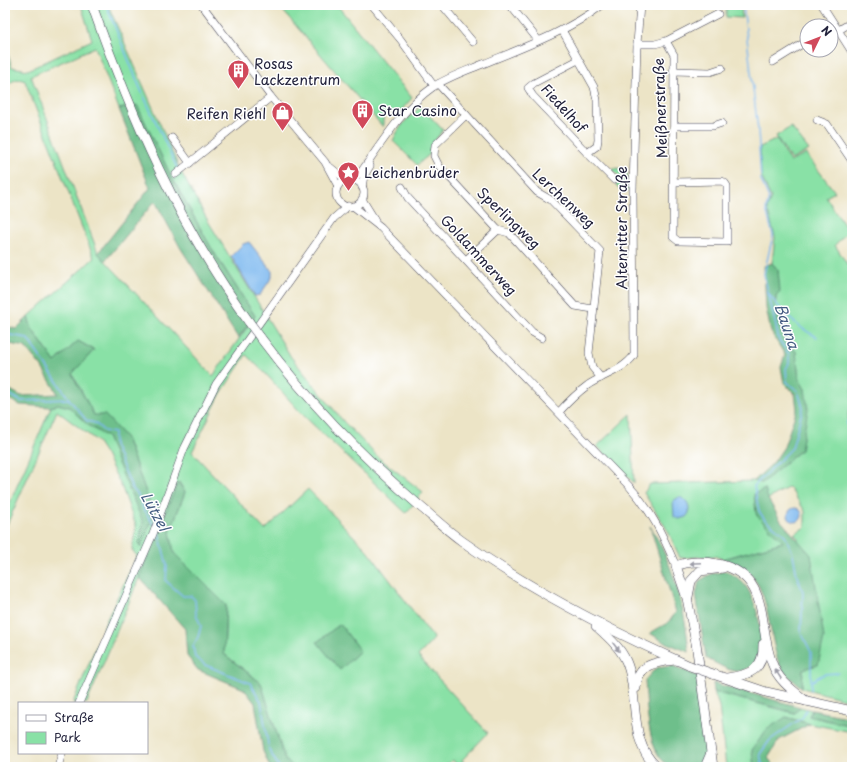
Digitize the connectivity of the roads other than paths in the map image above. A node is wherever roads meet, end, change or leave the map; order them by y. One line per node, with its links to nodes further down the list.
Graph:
1 (92, 5): 57 (main road, bridge)
2 (202, 5): 25 (street)
3 (372, 5): 24 (street, Lerchenweg)
4 (442, 5): 16 (street)
5 (510, 5): 14 (street)
6 (602, 5): 12 (street)
7 (640, 5): 17 (street, Altenritter Straße)
8 (822, 5): 10 (street)
9 (718, 14): 15 (street)
10 (828, 18)
11 (852, 22): 13 (street)
12 (562, 30): 14 (street); 20 (street, Fiedelhof)
13 (839, 30): 19 (street)
14 (538, 40): 24 (street)
15 (666, 41): 17 (street, Meißnerstraße); 23 (street, Meißnerstraße)
16 (473, 42)
17 (637, 44): 52 (street, Altenritter Straße)
18 (799, 46): 21 (street)
19 (852, 52)
20 (578, 60): 32 (street, Fiedelhof); 32 (street, Fiedelhof)
21 (773, 62)
22 (722, 68): 23 (street)
23 (673, 71): 29 (street, Meißnerstraße)
24 (436, 85): 26 (street, Lerchenweg); 30 (street)
25 (271, 97): 34 (street); 35 (street)
26 (466, 115): 48 (street, Sperlingweg); 50 (street, Lerchenweg)
27 (817, 120): 33 (street)
28 (722, 123): 29 (street)
29 (675, 126): 39 (street, Meißnerstraße)
30 (390, 131): 37 (street); 41 (street)
31 (172, 138): 34 (street)
32 (587, 153): 38 (street, Fiedelhof)
33 (852, 161)
34 (190, 163): 36 (street)
35 (328, 166): 37 (street); 40 (street)
36 (176, 174)
37 (350, 179): 40 (street); 41 (street)
38 (614, 180)
39 (674, 182): 39 (street, Meißnerstraße)
40 (338, 186): 44 (street)
41 (362, 187): 43 (street)
42 (402, 187): 49 (street, Goldammerweg)
43 (362, 199): 45 (street); 47 (street)
44 (339, 201): 45 (street); 46 (street)
45 (351, 206): 46 (street); 47 (street)
46 (334, 218): 61 (street)
47 (381, 228): 53 (street)
48 (498, 230): 49 (street); 50 (street, Sperlingweg)
49 (466, 260): 51 (street, Goldammerweg)
50 (593, 309): 52 (street, Lerchenweg)
51 (542, 338)
52 (601, 378): 53 (street, Altenritter Straße)
53 (558, 412): 54 (street)
54 (677, 569): 55 (main road); 56 (main road); 60 (main road, one-way to 54)
55 (700, 571): 56 (main road); 59 (main road)
56 (687, 598): 63 (main road)
57 (590, 619): 58 (main road); 66 (main road, one-way to 66)
58 (677, 660): 59 (main road, bridge); 67 (main road)
59 (728, 678): 60 (main road)
60 (806, 701): 62 (main road)
61 (79, 702)
62 (852, 711)
63 (712, 750): 68 (main road); 69 (main road)
64 (62, 754): 65 (street)
65 (58, 767)
66 (657, 767)
67 (663, 767)
68 (705, 767)
69 (713, 767)

